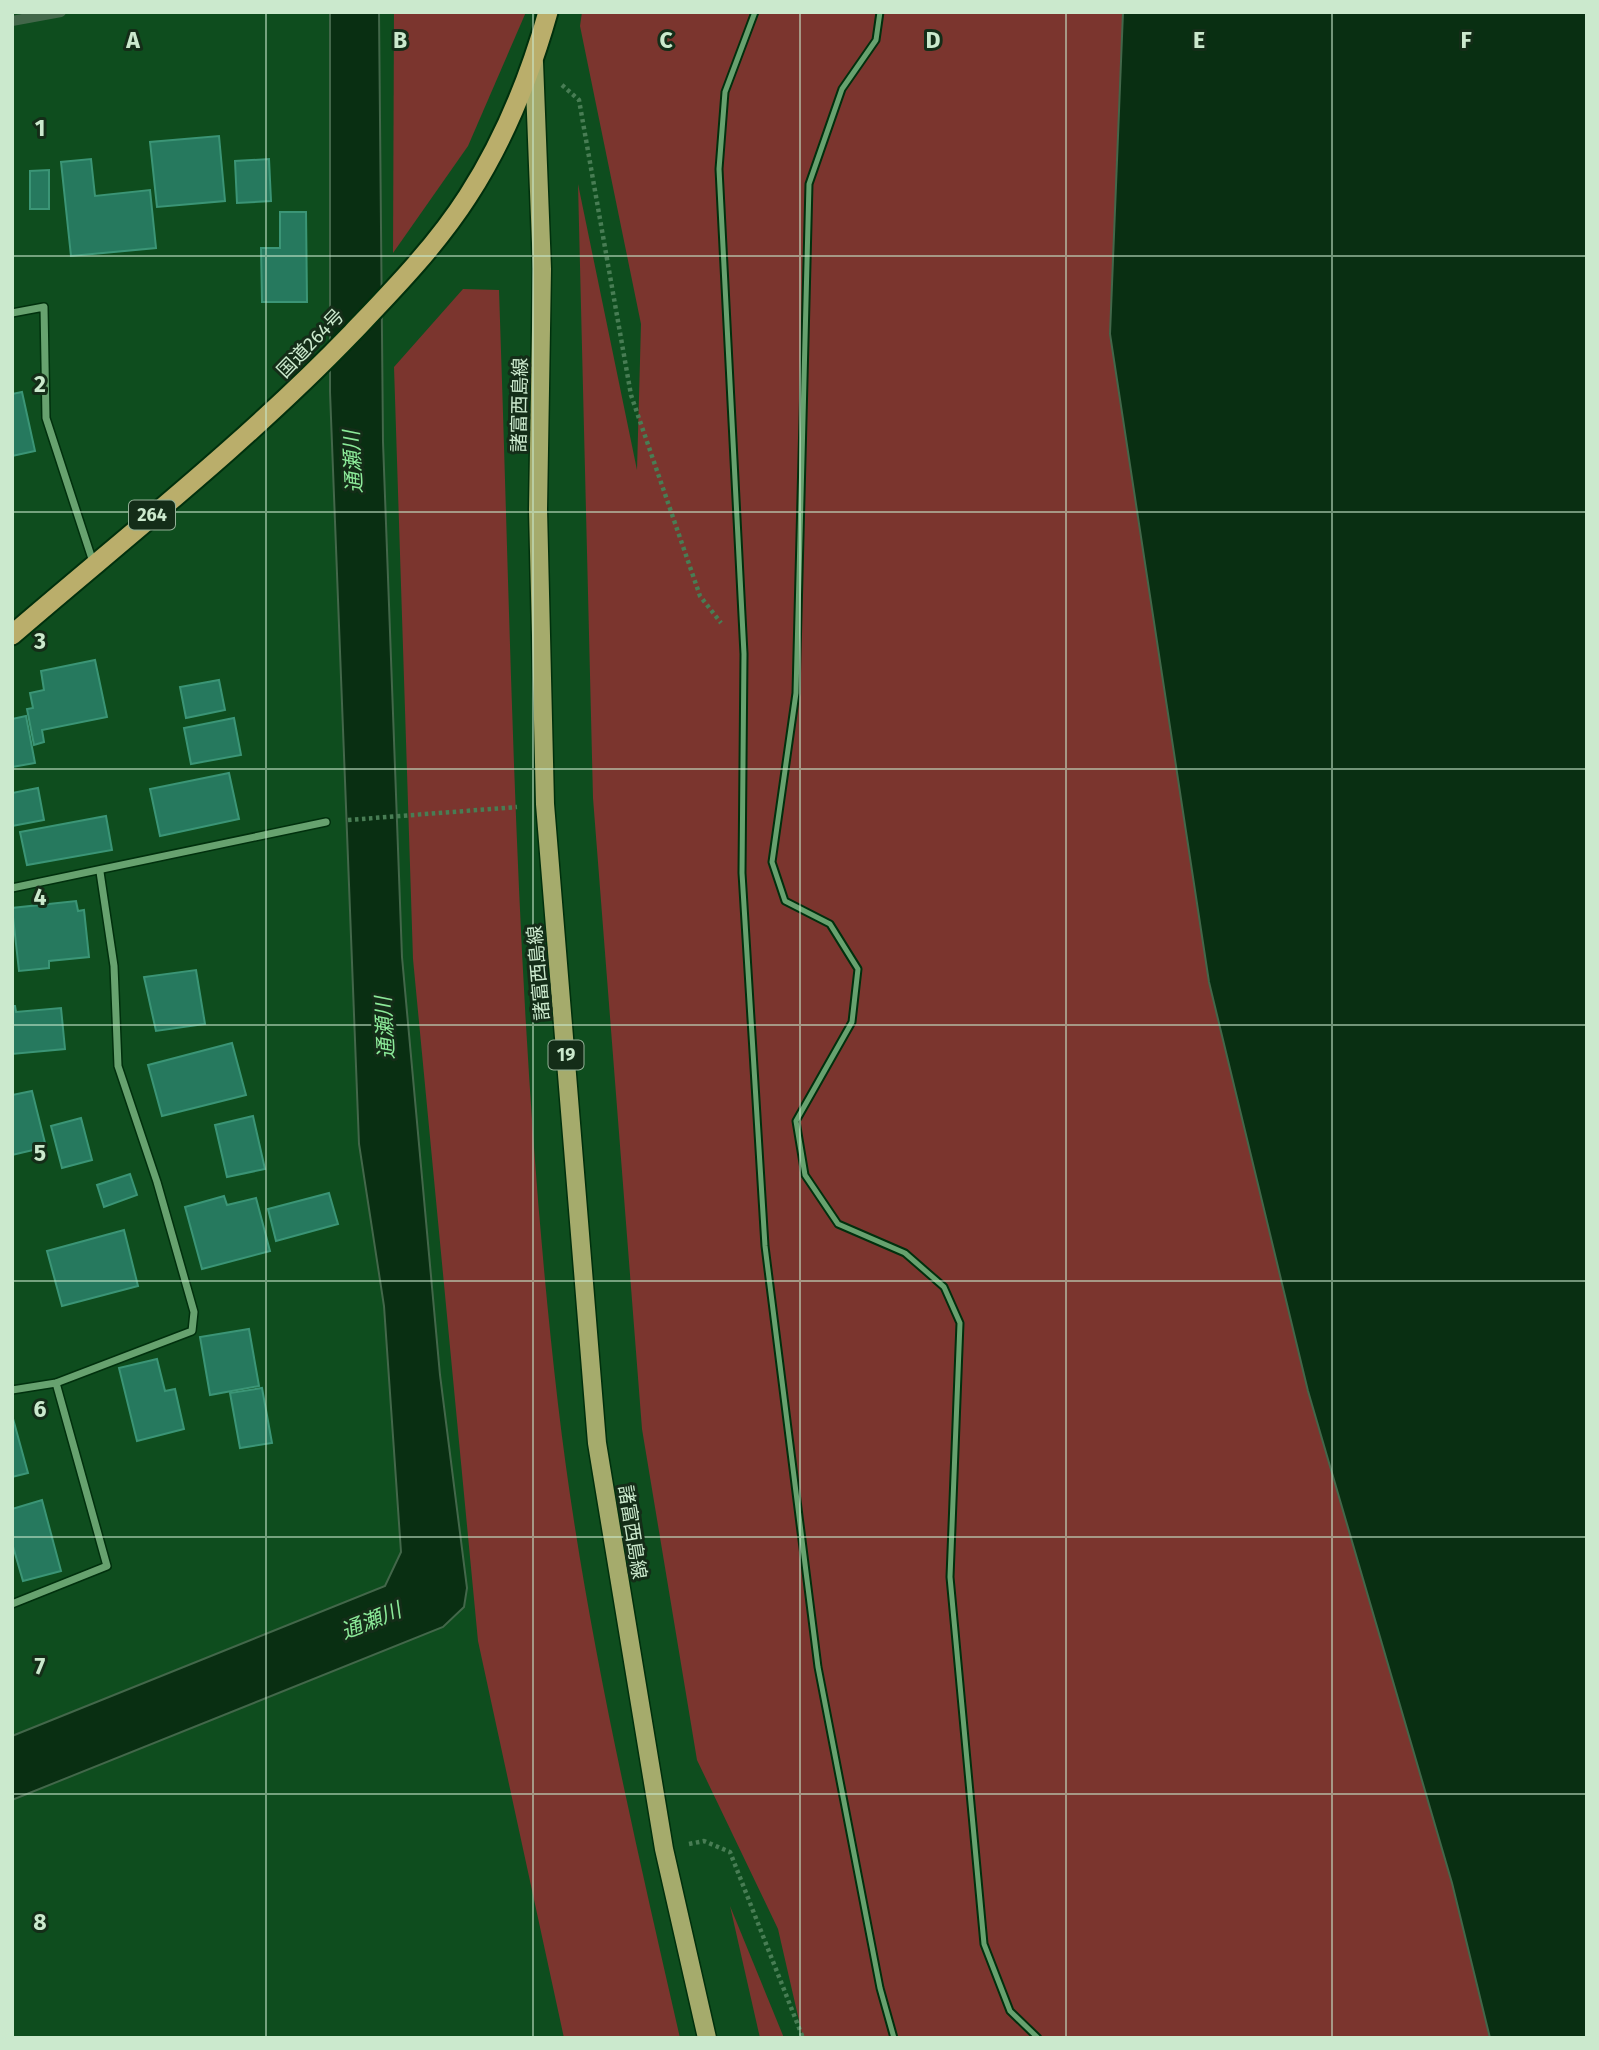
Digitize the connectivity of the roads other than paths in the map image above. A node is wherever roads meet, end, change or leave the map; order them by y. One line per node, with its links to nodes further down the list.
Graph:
1 (548, 12): 4 (highway, 国道264号 / 264)
2 (755, 12): 15 (lane)
3 (880, 12): 16 (lane)
4 (534, 62): 6 (highway, 国道264号 / 264); 14 (main road, 諸富西島線 / 19)
5 (12, 313): 6 (street)
6 (94, 565): 7 (highway, 国道264号 / 264)
7 (12, 635)
8 (326, 822): 9 (street)
9 (100, 872): 10 (street); 11 (street)
10 (12, 888)
11 (56, 1383): 12 (street); 13 (street)
12 (12, 1390)
13 (12, 1604)
14 (707, 2038)
15 (894, 2038)
16 (1038, 2038)

